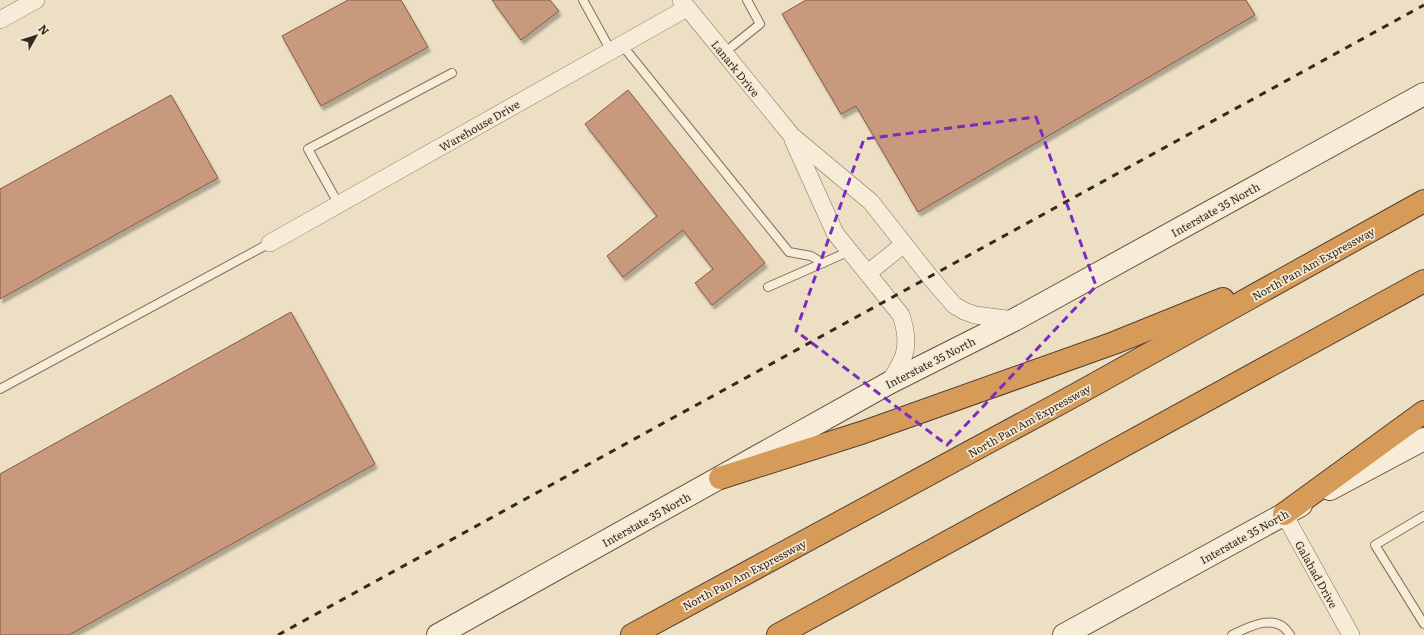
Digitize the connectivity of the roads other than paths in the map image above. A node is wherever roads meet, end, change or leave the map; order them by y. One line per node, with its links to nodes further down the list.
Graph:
1 (36, 0): 5 (street)
2 (583, 0): 6 (lane)
3 (747, 0): 7 (lane)
4 (684, 4): 6 (street, Warehouse Drive); 7 (street, Lanark Drive)
5 (0, 20)
6 (617, 48): 12 (street, Warehouse Drive); 16 (lane)
7 (724, 53): 10 (street, Lanark Drive)
8 (452, 73): 12 (lane)
9 (1424, 94): 21 (main road, Interstate 35 North)
10 (792, 136): 14 (street, Lanark Drive); 15 (street, Lanark Drive)
11 (1424, 201): 17 (highway, North Pan Am Expressway)
12 (339, 205): 13 (street, Warehouse Drive)
13 (270, 243): 23 (lane)
14 (904, 244): 18 (street); 21 (street, Lanark Drive)
15 (850, 251): 16 (lane); 18 (street, Lanark Drive)
16 (823, 263): 20 (lane)
17 (1308, 266): 26 (highway); 32 (highway, North Pan Am Expressway)
18 (868, 274): 22 (street, Lanark Drive)
19 (1424, 281): 33 (highway)
20 (768, 287)
21 (1014, 320): 22 (main road, Interstate 35 North)
22 (889, 383): 26 (main road, Interstate 35 North)
23 (0, 389)
24 (1424, 412): 27 (highway)
25 (1424, 439): 27 (main road, Interstate 35 North)
26 (720, 478): 31 (main road, Interstate 35 North)
27 (1284, 514): 30 (main road, Interstate 35 North); 36 (street, Galahad Drive)
28 (1424, 516): 29 (lane)
29 (1424, 624)
30 (1073, 633)
31 (438, 635)
32 (632, 635)
33 (778, 635)
34 (1232, 635): 35 (lane)
35 (1290, 635)
36 (1351, 635)

